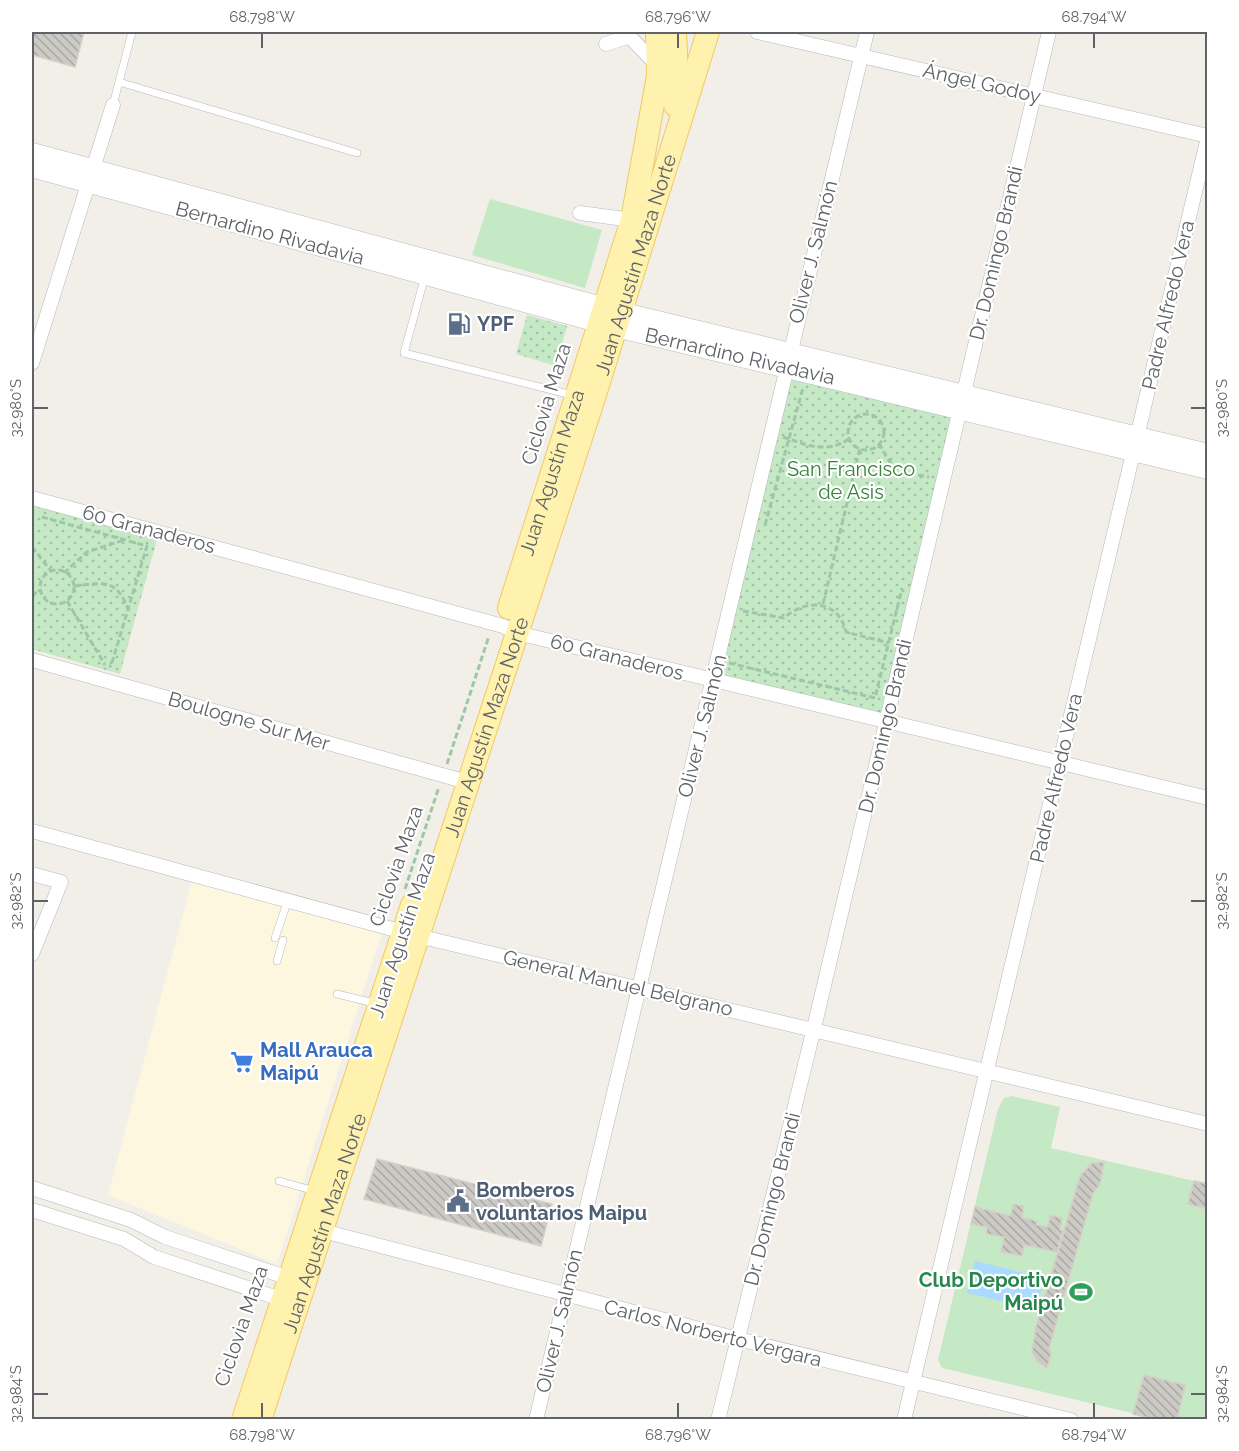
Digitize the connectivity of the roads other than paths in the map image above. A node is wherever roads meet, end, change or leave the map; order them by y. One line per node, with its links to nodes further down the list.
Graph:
1 (132, 32): 12 (lane)
2 (627, 32): 9 (street); 11 (street)
3 (657, 32): 11 (main road, Juan Agustín Maza)
4 (675, 32): 19 (main road)
5 (708, 32): 19 (main road, Juan Agustín Maza Norte)
6 (757, 32): 10 (street, Ángel Godoy)
7 (867, 32): 10 (street, Oliver J. Salmón)
8 (1049, 32): 13 (street, Dr. Domingo Brandi)
9 (606, 44)
10 (860, 55): 13 (street, Ángel Godoy); 25 (street, Oliver J. Salmón)
11 (658, 66): 22 (main road, Juan Agustín Maza)
12 (119, 82): 14 (lane); 17 (lane)
13 (1034, 95): 15 (street, Ángel Godoy); 28 (street, Dr. Domingo Brandi)
14 (113, 105): 20 (street)
15 (1208, 136): 29 (street, Padre Alfredo Vera)
16 (32, 153): 20 (street, Bernardino Rivadavia)
17 (357, 153)
18 (32, 167): 20 (street, Bernardino Rivadavia)
19 (663, 174): 24 (main road, Juan Agustín Maza Norte)
20 (92, 177): 23 (street, Bernardino Rivadavia); 26 (street)
21 (580, 213): 22 (street)
22 (632, 220): 24 (main road, Juan Agustín Maza)
23 (428, 268): 24 (street, Bernardino Rivadavia); 27 (lane)
24 (610, 317): 25 (street, Bernardino Rivadavia); 27 (main road, Juan Agustín Maza); 33 (main road, Juan Agustín Maza Norte)
25 (787, 360): 28 (street, Bernardino Rivadavia); 35 (street, Oliver J. Salmón)
26 (32, 363)
27 (576, 397): 33 (main road, Juan Agustín Maza)
28 (961, 402): 29 (street, Bernardino Rivadavia); 36 (street, Dr. Domingo Brandi)
29 (1135, 444): 30 (street, Bernardino Rivadavia); 31 (street, Bernardino Rivadavia); 37 (street, Padre Alfredo Vera)
30 (1208, 454)
31 (1208, 469)
32 (32, 498): 33 (street, 60 Granaderos)
33 (505, 627): 35 (street, 60 Granaderos); 38 (main road, Juan Agustín Maza Norte)
34 (32, 660): 38 (street, Boulogne Sur Mer)
35 (713, 681): 36 (street, 60 Granaderos); 48 (street, Oliver J. Salmón)
36 (886, 723): 37 (street, 60 Granaderos); 51 (street, Dr. Domingo Brandi)
37 (1059, 764): 39 (street, 60 Granaderos); 52 (street, Padre Alfredo Vera)
38 (454, 778): 43 (main road, Juan Agustín Maza Norte)
39 (1208, 798)
40 (32, 831): 42 (street, General Manuel Belgrano)
41 (32, 874): 46 (street)
42 (288, 900): 43 (street, General Manuel Belgrano); 44 (lane)
43 (411, 934): 48 (street, General Manuel Belgrano); 50 (main road, Juan Agustín Maza); 58 (main road, Juan Agustín Maza Norte)
44 (275, 938)
45 (283, 940): 47 (lane)
46 (32, 954)
47 (277, 960)
48 (639, 988): 51 (street, General Manuel Belgrano); 60 (street, Oliver J. Salmón)
49 (337, 994): 50 (lane)
50 (380, 1004): 56 (main road, Juan Agustín Maza)
51 (814, 1028): 52 (street, General Manuel Belgrano); 62 (street, Dr. Domingo Brandi)
52 (987, 1070): 53 (street, General Manuel Belgrano); 63 (street, Padre Alfredo Vera)
53 (1208, 1124)
54 (279, 1181): 56 (lane)
55 (32, 1188): 59 (street)
56 (317, 1192): 59 (main road, Juan Agustín Maza)
57 (32, 1210): 61 (street)
58 (323, 1231): 60 (street, Carlos Norberto Vergara); 65 (main road, Juan Agustín Maza Norte)
59 (289, 1278): 61 (main road, Juan Agustín Maza)
60 (565, 1295): 62 (street, Carlos Norberto Vergara); 66 (street, Oliver J. Salmón)
61 (281, 1299): 64 (main road, Juan Agustín Maza)
62 (738, 1339): 63 (street, Carlos Norberto Vergara); 67 (street, Dr. Domingo Brandi)
63 (913, 1382): 68 (street, Padre Alfredo Vera); 69 (street, Carlos Norberto Vergara)
64 (243, 1419)
65 (260, 1419)
66 (536, 1419)
67 (718, 1419)
68 (904, 1419)
69 (1071, 1419)

